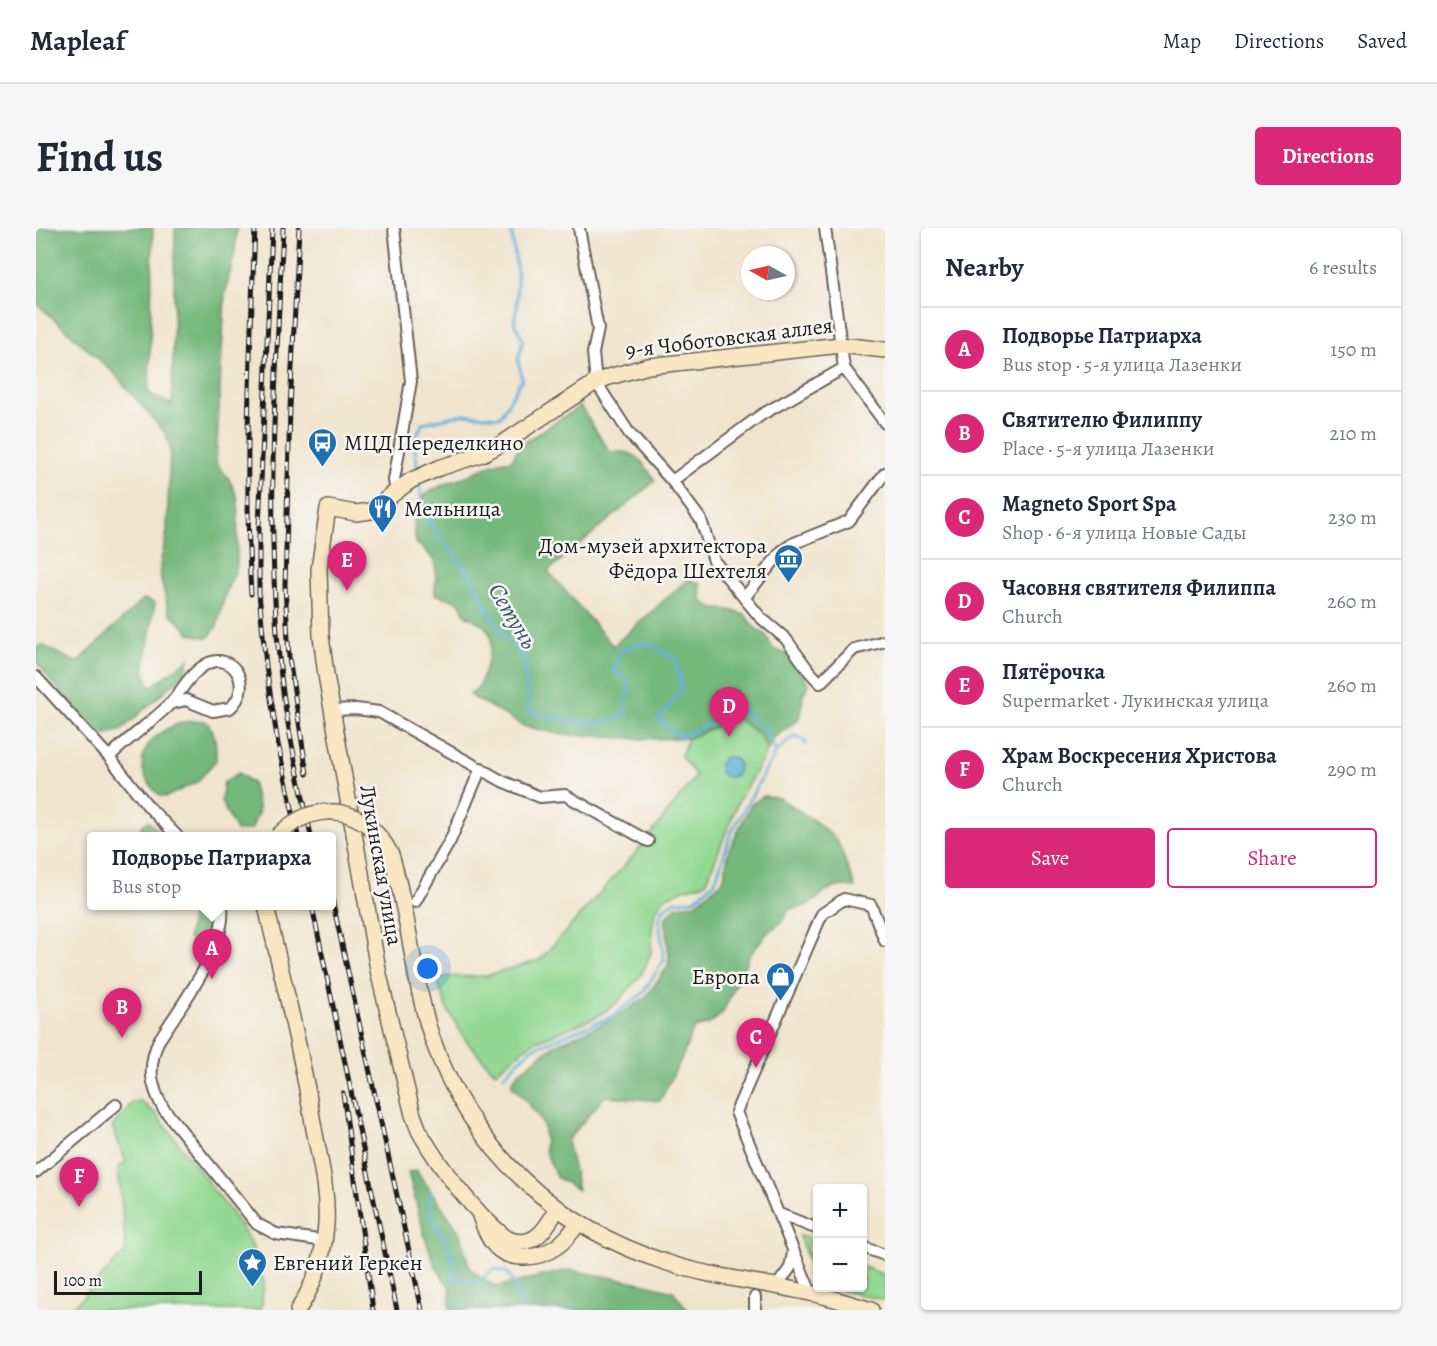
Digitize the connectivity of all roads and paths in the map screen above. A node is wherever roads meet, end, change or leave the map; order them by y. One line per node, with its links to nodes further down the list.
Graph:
1 (394, 228): 11 (street)
2 (579, 228): 7 (street)
3 (825, 228): 4 (street)
4 (842, 345): 5 (street, 9-я Чоботовская аллея); 6 (street); 7 (street, 9-я Чоботовская аллея)
5 (885, 350)
6 (843, 368): 8 (street); 10 (street)
7 (596, 382): 10 (street); 11 (street, 9-я Чоботовская аллея)
8 (885, 423)
9 (885, 473): 13 (street)
10 (672, 481): 13 (street)
11 (396, 493): 12 (street, 9-я Чоботовская аллея)
12 (328, 508): 17 (street, Лукинская улица)
13 (744, 598): 14 (street)
14 (885, 641)
15 (36, 678): 18 (street)
16 (169, 704): 16 (street); 18 (street)
17 (332, 710): 19 (street); 29 (street, Лукинская улица)
18 (109, 758): 20 (street)
19 (482, 768): 22 (street); 23 (street)
20 (172, 832)
21 (283, 832): 30 (street, bridge)
22 (648, 841)
23 (415, 902)
24 (222, 910): 34 (street)
25 (267, 910): 34 (street)
26 (885, 941): 31 (street)
27 (116, 1105): 28 (street)
28 (36, 1172)
29 (476, 1208): 30 (street, Лукинская улица); 32 (street, Лукинская улица)
30 (558, 1208): 32 (street)
31 (779, 1214): 33 (street); 36 (street)
32 (578, 1223): 38 (street)
33 (813, 1227)
34 (325, 1241): 41 (street)
35 (867, 1249): 37 (street)
36 (793, 1253): 38 (street); 39 (street)
37 (885, 1256)
38 (776, 1287): 39 (street)
39 (811, 1293): 43 (street)
40 (755, 1297): 42 (street)
41 (298, 1310)
42 (755, 1310)
43 (871, 1310)

